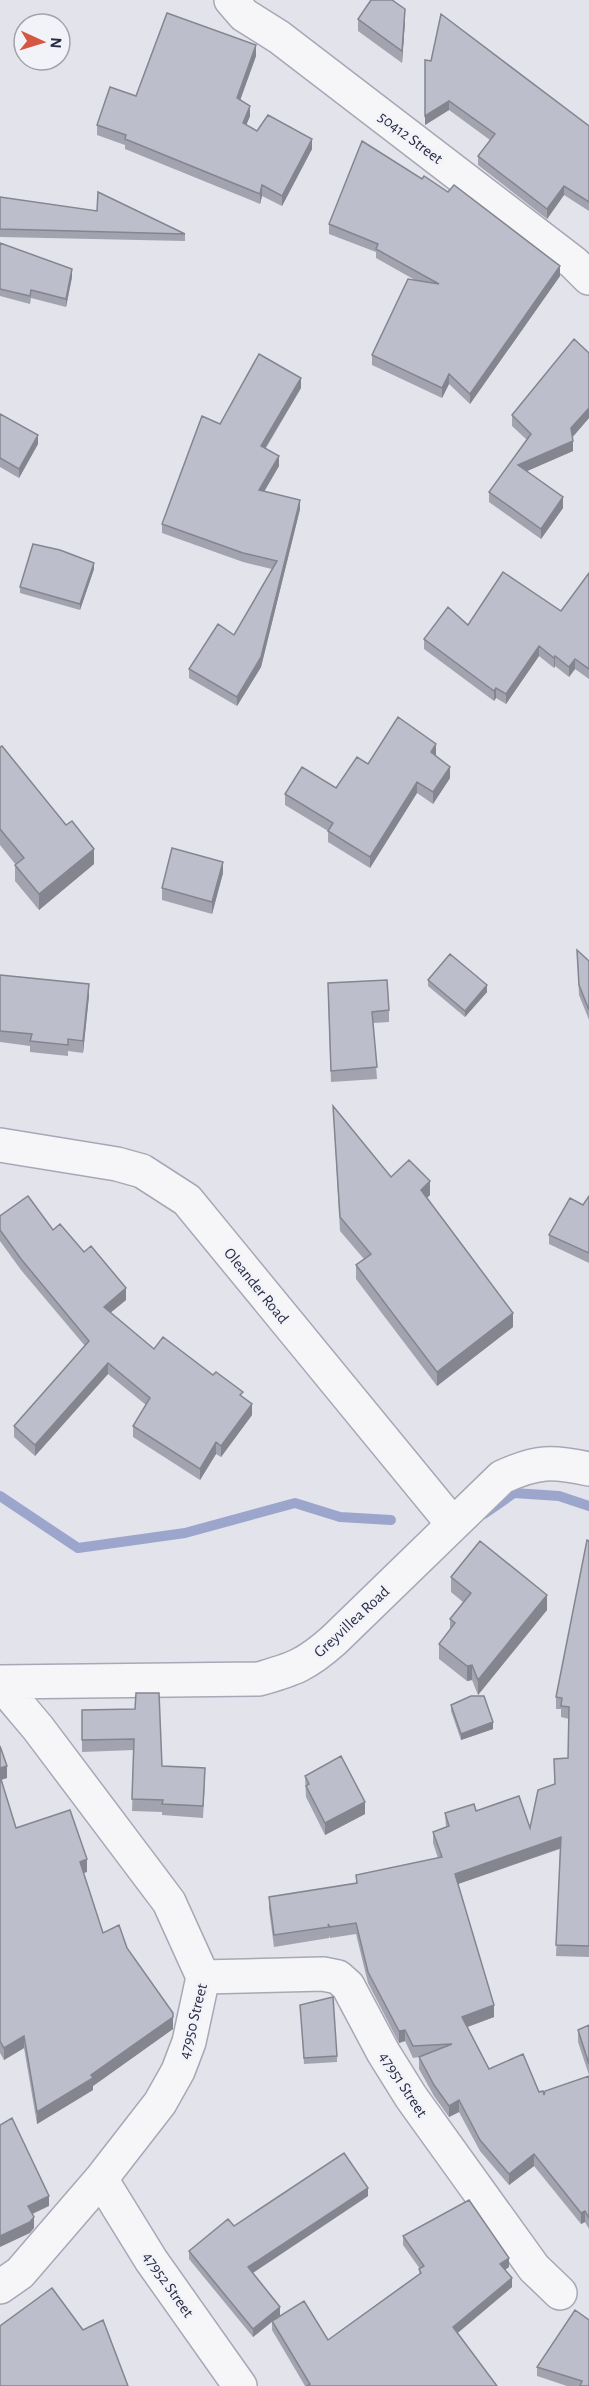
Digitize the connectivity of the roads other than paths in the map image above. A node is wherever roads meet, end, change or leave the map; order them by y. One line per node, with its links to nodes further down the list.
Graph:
1 (231, 0): 2 (street, 50412 Street)
2 (589, 278)
3 (0, 1145): 5 (street, Oleander Road)
4 (589, 1469): 5 (street, Greyvillea Road)
5 (452, 1523): 6 (street, Greyvillea Road)
6 (0, 1682): 7 (street, 47950 Street)
7 (203, 1977): 8 (street, 47950 Street); 10 (street, 47951 Street)
8 (101, 2179): 9 (street, 47950 Street); 11 (street, 47952 Street)
9 (0, 2287)
10 (560, 2293)
11 (240, 2386)

